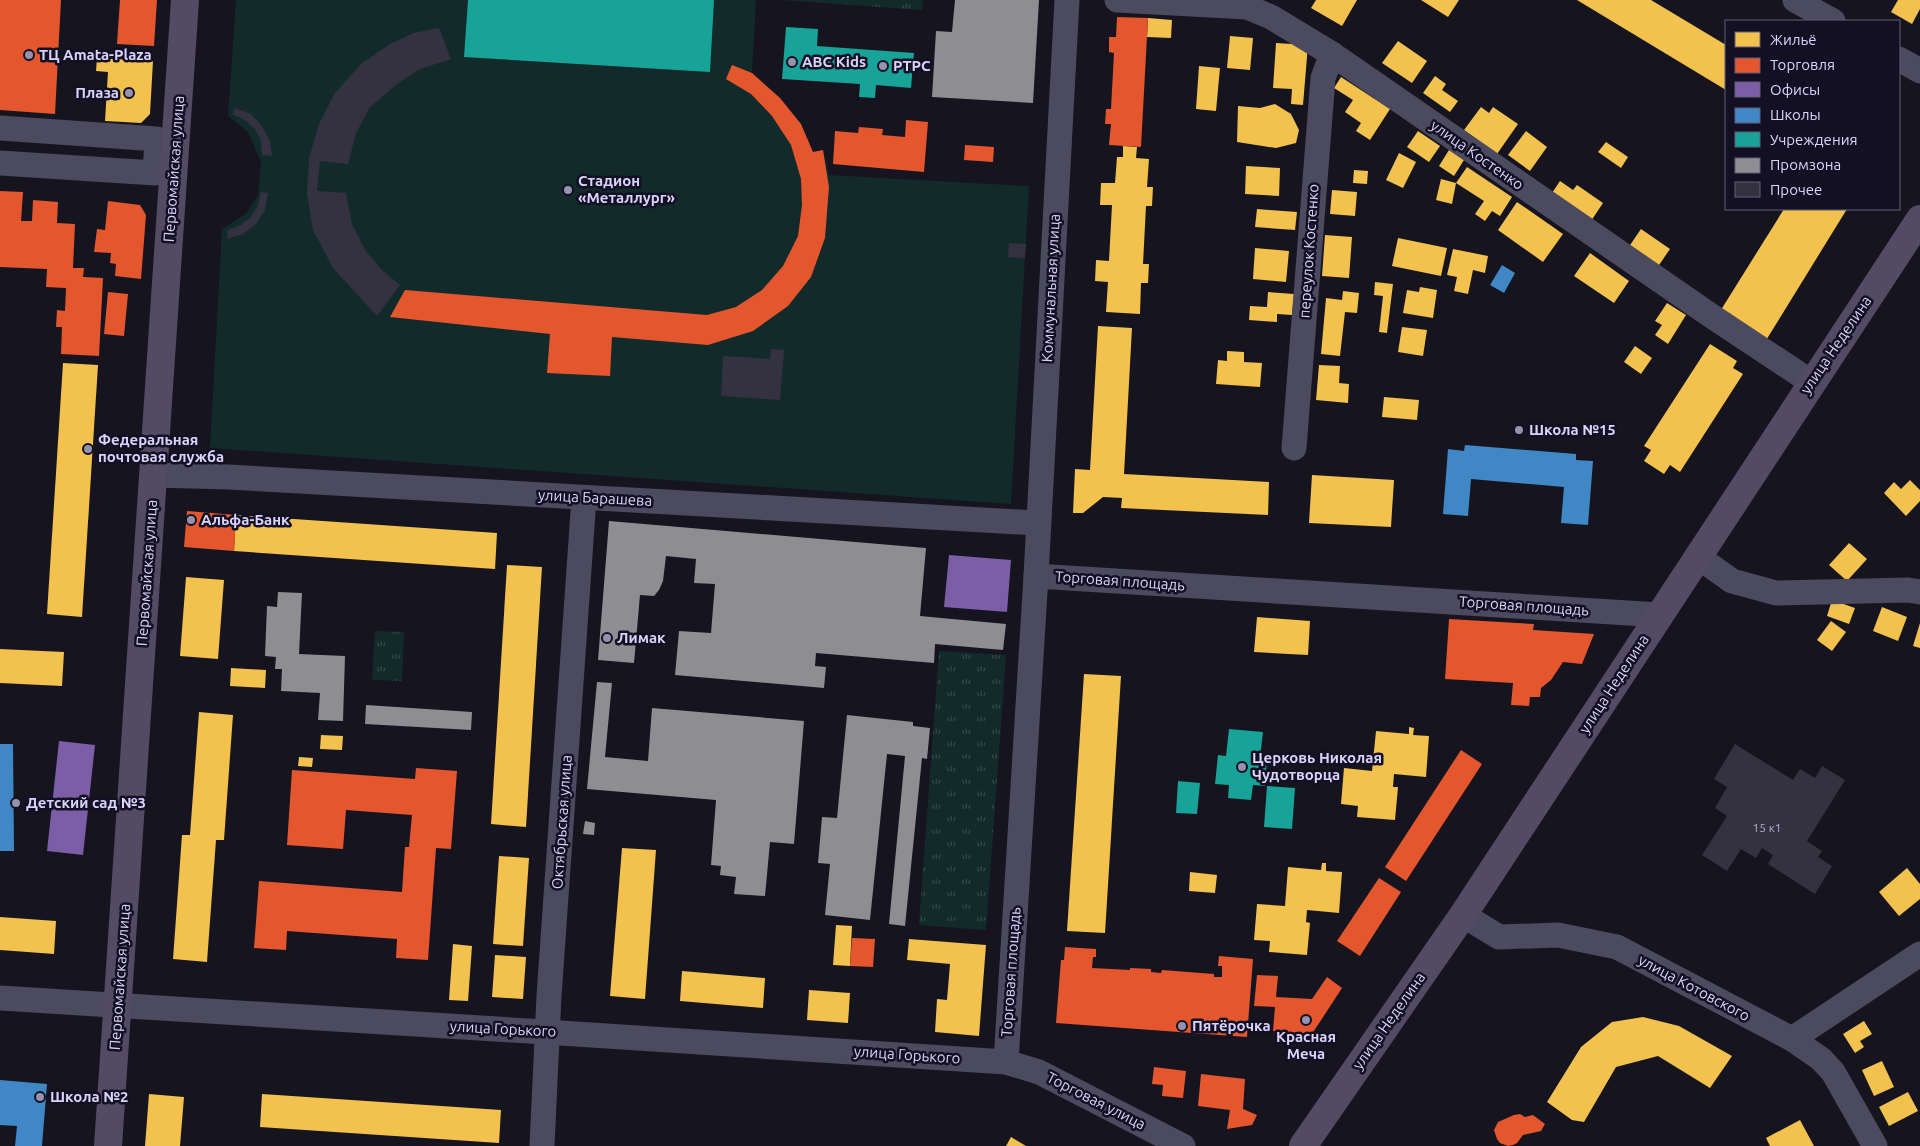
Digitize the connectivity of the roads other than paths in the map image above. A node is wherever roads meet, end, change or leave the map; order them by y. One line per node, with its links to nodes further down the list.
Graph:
1 (185, 0): 14 (main road, Первомайская улица)
2 (1067, 0): 16 (street, Коммунальная улица)
3 (1117, 0): 6 (street, улица Костенко)
4 (1795, 0): 5 (street)
5 (1831, 20)
6 (1332, 54): 12 (street, улица Костенко); 13 (street, переулок Костенко)
7 (1900, 59): 8 (street)
8 (1920, 70)
9 (0, 128): 10 (street)
10 (0, 163)
11 (1920, 219): 12 (main road, улица Неделина)
12 (1811, 382): 17 (main road, улица Неделина)
13 (1294, 448)
14 (153, 475): 15 (street, улица Барашева); 24 (main road, Первомайская улица)
15 (584, 498): 16 (street, улица Барашева); 25 (street, Октябрьская улица)
16 (1037, 523): 18 (street, Коммунальная улица)
17 (1697, 556): 19 (street); 20 (main road, улица Неделина)
18 (1036, 576): 20 (street, Торговая площадь); 27 (street, Торговая площадь)
19 (1920, 592)
20 (1660, 614): 21 (main road, улица Неделина)
21 (1463, 915): 26 (street, улица Котовского); 31 (main road, улица Неделина)
22 (1920, 954): 26 (street)
23 (0, 998): 24 (street, улица Горького)
24 (118, 1006): 25 (street, улица Горького); 28 (main road, Первомайская улица)
25 (548, 1032): 27 (street, улица Горького); 29 (street, Октябрьская улица)
26 (1792, 1039): 32 (street, улица Котовского)
27 (1006, 1062): 30 (street, Торговая улица)
28 (108, 1146)
29 (542, 1146)
30 (1183, 1146)
31 (1303, 1146)
32 (1875, 1146)

